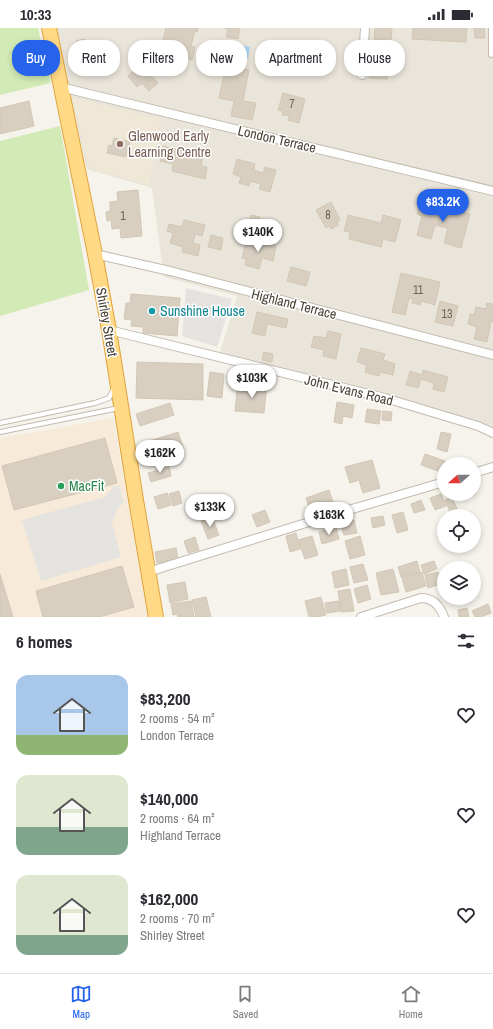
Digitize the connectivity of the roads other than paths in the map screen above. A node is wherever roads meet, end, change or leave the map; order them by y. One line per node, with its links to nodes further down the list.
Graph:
1 (49, 28): 6 (highway, Shirley Street)
2 (365, 28): 4 (street)
3 (491, 28): 5 (lane)
4 (364, 40)
5 (491, 55)
6 (60, 87): 7 (street, London Terrace); 8 (highway, Shirley Street)
7 (493, 191)
8 (95, 254): 9 (highway, Shirley Street); 10 (street, Highland Terrace)
9 (110, 330): 11 (highway, Shirley Street); 15 (street, John Evans Road)
10 (493, 355)
11 (117, 382): 12 (highway, Shirley Street); 13 (lane)
12 (122, 407): 14 (lane); 19 (highway, Shirley Street)
13 (0, 423)
14 (0, 432)
15 (493, 433)
16 (493, 467): 17 (street)
17 (481, 471)
18 (437, 484): 19 (street)
19 (148, 572): 21 (highway, Shirley Street)
20 (380, 614): 22 (street); 23 (street)
21 (156, 617)
22 (361, 617)
23 (444, 617)

